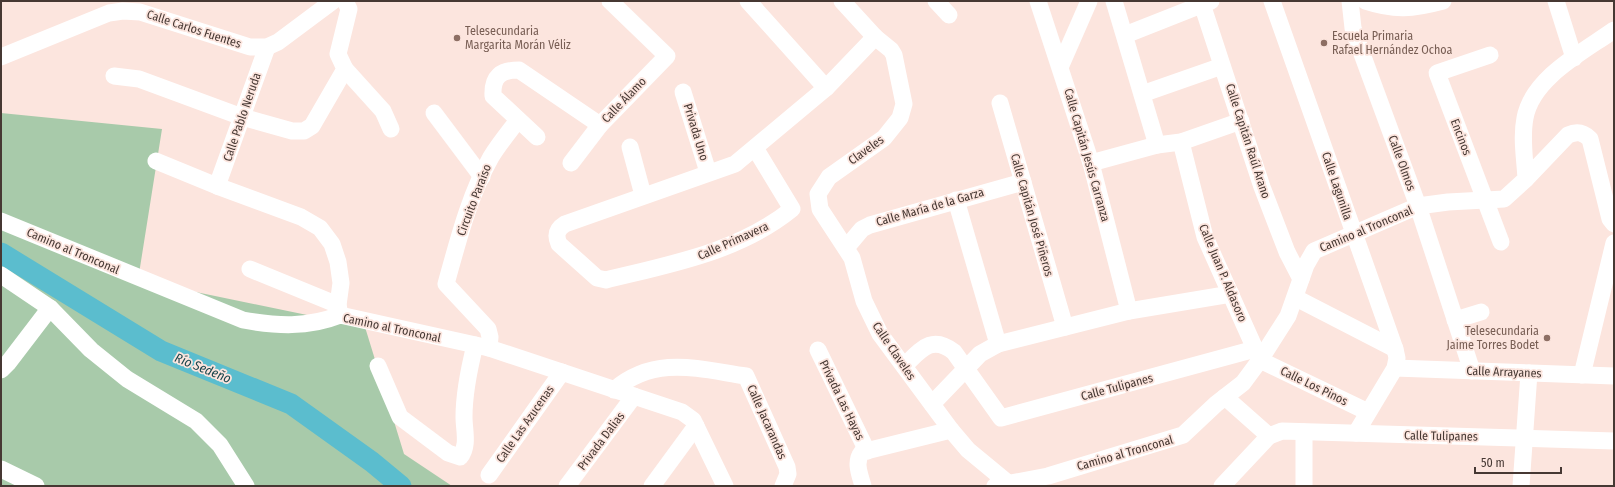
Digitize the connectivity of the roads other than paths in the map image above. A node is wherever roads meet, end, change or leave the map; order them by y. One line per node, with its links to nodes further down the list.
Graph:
1 (333, 1): 21 (street)
2 (345, 1): 27 (street)
3 (610, 1): 37 (street, Calle Álamo)
4 (748, 1): 29 (street)
5 (842, 1): 20 (street, Claveles)
6 (936, 1): 17 (street)
7 (1038, 1): 25 (street, Calle Capitán Jesús Carranza)
8 (1089, 1): 25 (street)
9 (1114, 1): 19 (street)
10 (1272, 1): 59 (street, Calle Lagunilla)
11 (1350, 1): 56 (street, Calle Olmos)
12 (1366, 1): 16 (street)
13 (1443, 1): 16 (street)
14 (1556, 1): 24 (street)
15 (1205, 2): 19 (street); 26 (street, Calle Capitán Raúl Arano)
16 (1423, 4)
17 (949, 15)
18 (1614, 30): 24 (street)
19 (1125, 35): 31 (street)
20 (875, 37): 29 (street); 52 (street, Claveles)
21 (266, 47): 23 (street, Calle Carlos Fuentes); 34 (street, Calle Pablo Neruda)
22 (1490, 55): 55 (street, Encinos)
23 (1, 57)
24 (1574, 58): 49 (street)
25 (1061, 65): 46 (street, Calle Capitán Jesús Carranza)
26 (1222, 66): 31 (street); 36 (street, Calle Capitán Raúl Arano)
27 (345, 69): 34 (street); 38 (street)
28 (114, 76): 34 (street)
29 (826, 88): 43 (street)
30 (683, 92): 47 (street, Privada Uno)
31 (1142, 94): 41 (street)
32 (1000, 103): 50 (street, Calle Capitán José Piñeros)
33 (434, 113): 48 (street)
34 (242, 117): 51 (street, Calle Pablo Neruda)
35 (518, 120): 37 (street, Calle Álamo); 39 (street); 48 (street, Circuito Paraíso)
36 (1241, 121): 40 (street); 65 (street, Calle Capitán Raúl Arano)
37 (600, 125): 45 (street)
38 (391, 129)
39 (536, 137)
40 (1181, 142): 41 (street); 66 (street, Calle Juan P. Aldasoro)
41 (1157, 145): 46 (street)
42 (630, 147): 53 (street)
43 (755, 148): 47 (street); 53 (street, Calle Primavera)
44 (156, 161): 51 (street)
45 (571, 163)
46 (1091, 163): 70 (street, Calle Capitán Jesús Carranza)
47 (708, 172): 53 (street)
48 (482, 177): 75 (street, Circuito Paraíso)
49 (1526, 179): 55 (street, Camino al Tronconal); 58 (street, Camino al Tronconal)
50 (1023, 182): 54 (street, Calle María de la Garza); 73 (street, Calle Capitán José Piñeros)
51 (217, 186): 69 (street)
52 (818, 194): 62 (street, Calle Claveles)
53 (644, 196)
54 (956, 200): 62 (street, Calle María de la Garza); 74 (street)
55 (1486, 201): 56 (street, Camino al Tronconal); 60 (street, Encinos)
56 (1418, 206): 59 (street, Camino al Tronconal); 72 (street, Calle Olmos)
57 (1, 221): 69 (street, Camino al Tronconal)
58 (1614, 224)
59 (1354, 234): 65 (street, Camino al Tronconal); 76 (street, Calle Lagunilla)
60 (1501, 242)
61 (1614, 243): 87 (street)
62 (846, 248): 80 (street, Calle Claveles)
63 (250, 269): 69 (street)
64 (1, 275): 68 (street)
65 (1301, 279): 67 (street, Camino al Tronconal)
66 (1230, 294): 70 (street); 78 (street, Calle Juan P. Aldasoro)
67 (1296, 298): 76 (street); 78 (street, Camino al Tronconal)
68 (50, 308): 83 (street); 107 (street)
69 (339, 310): 75 (street, Camino al Tronconal)
70 (1130, 311): 73 (street)
71 (1481, 312): 72 (street)
72 (1455, 320): 84 (street, Calle Olmos)
73 (1064, 328): 74 (street)
74 (998, 344): 82 (street)
75 (482, 347): 79 (street); 85 (street, Camino al Tronconal)
76 (1395, 349): 81 (street, Calle Lagunilla)
77 (818, 350): 101 (street, Privada Las Hayas)
78 (1258, 355): 82 (street, Calle Tulipanes); 91 (street, Camino al Tronconal); 93 (street, Calle Los Pinos)
79 (378, 366)
80 (904, 366): 82 (street); 92 (street, Calle Claveles)
81 (1395, 368): 84 (street, Calle Arrayanes); 93 (street)
82 (967, 369): 92 (street)
83 (1, 370)
84 (1472, 371): 86 (street, Calle Arrayanes)
85 (562, 372): 89 (street, Camino al Tronconal); 103 (street, Calle Las Azucenas)
86 (1529, 373): 87 (street, Calle Arrayanes); 99 (street)
87 (1582, 375): 88 (street, Calle Arrayanes)
88 (1614, 376)
89 (614, 390): 90 (street, Camino al Tronconal); 111 (street, Calle Jacarandas)
90 (634, 396): 94 (street, Camino al Tronconal); 108 (street, Privada Dalias)
91 (1225, 397): 98 (street); 104 (street, Camino al Tronconal)
92 (932, 404): 95 (street, Calle Claveles)
93 (1368, 412): 97 (street)
94 (696, 426): 109 (street); 110 (street, Camino al Tronconal)
95 (951, 430): 101 (street); 105 (street, Calle Claveles)
96 (1304, 432): 97 (street, Calle Tulipanes); 98 (street, Calle Tulipanes); 114 (street)
97 (1356, 433): 99 (street, Calle Tulipanes)
98 (1269, 436): 113 (street)
99 (1524, 438): 100 (street, Calle Tulipanes); 115 (street)
100 (1614, 441)
101 (863, 453): 112 (street, Privada Las Hayas)
102 (1, 469): 106 (street)
103 (489, 475)
104 (1051, 481): 105 (street, Camino al Tronconal)
105 (1002, 484)
106 (36, 486)
107 (246, 486)
108 (567, 486)
109 (652, 486)
110 (725, 486)
111 (784, 486)
112 (863, 486)
113 (1222, 486)
114 (1304, 486)
115 (1521, 486)

